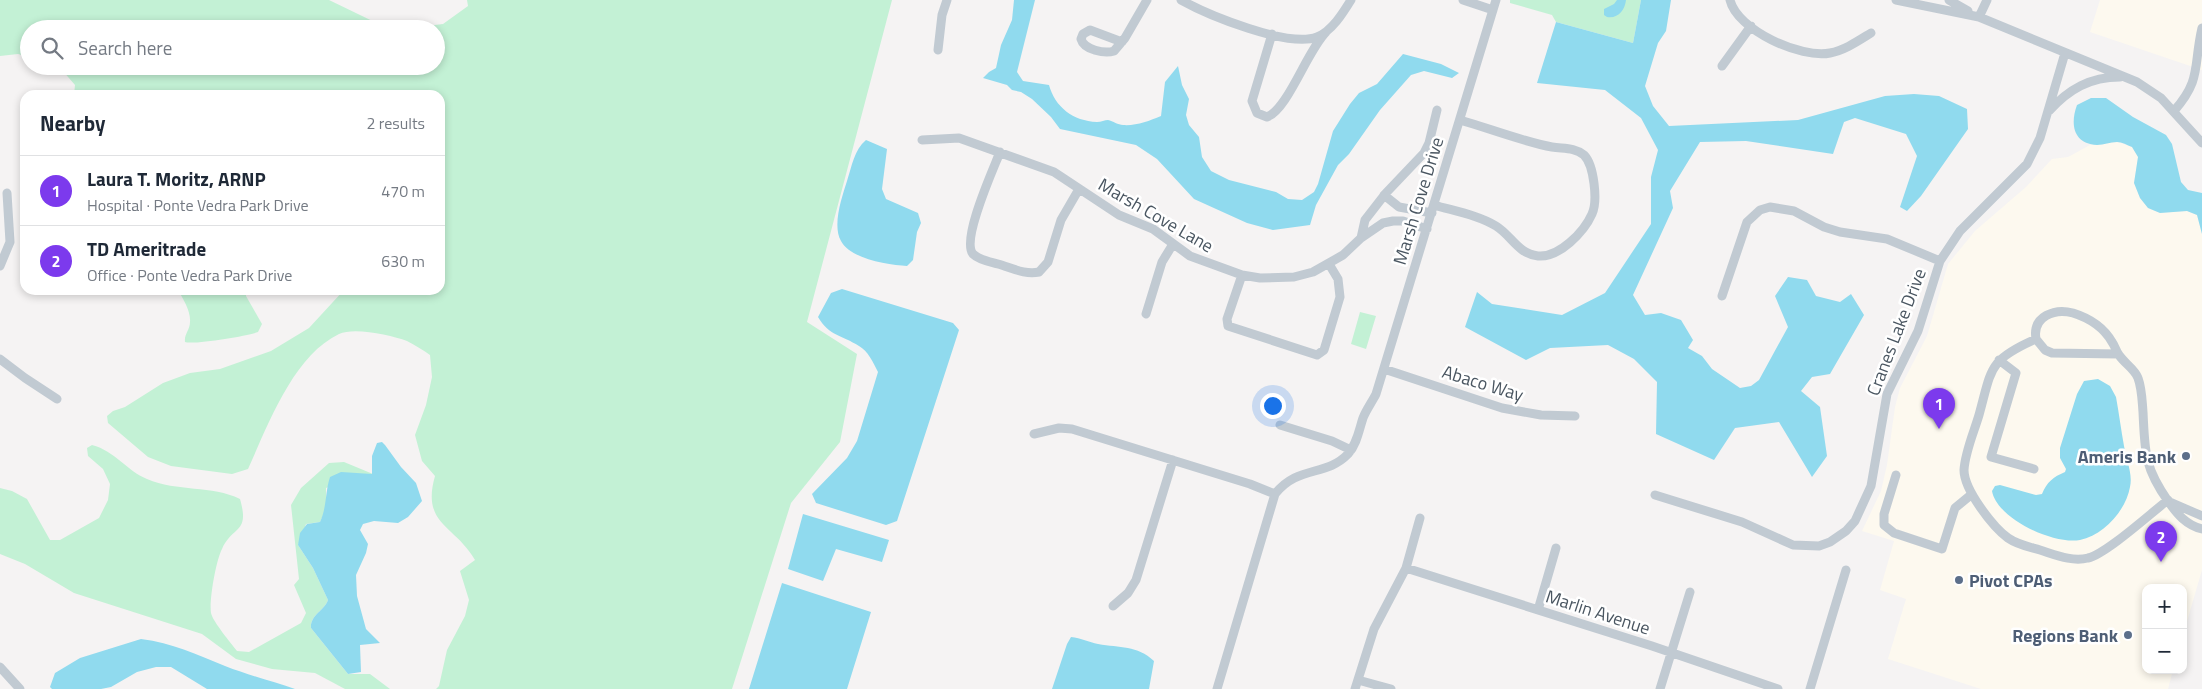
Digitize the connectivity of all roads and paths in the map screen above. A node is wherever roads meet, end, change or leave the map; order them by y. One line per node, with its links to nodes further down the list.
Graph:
1 (947, 0): 19 (street)
2 (1147, 0): 18 (street)
3 (1181, 0): 17 (street)
4 (1351, 0): 15 (street)
5 (1463, 0): 11 (street)
6 (1496, 0): 11 (street, Marsh Cove Drive)
7 (1730, 0): 13 (street)
8 (1896, 0): 12 (street)
9 (1948, 0): 12 (street)
10 (1988, 0): 12 (street)
11 (1493, 10): 26 (street, Marsh Cove Drive)
12 (1979, 17): 20 (street)
13 (1750, 26): 16 (street); 21 (street)
14 (2202, 28): 24 (street)
15 (1326, 32): 17 (street); 17 (street)
16 (1871, 33)
17 (1272, 34)
18 (1122, 42)
19 (938, 50)
20 (2065, 53): 22 (street); 25 (street, Cranes Lake Drive)
21 (1722, 66)
22 (2127, 78): 24 (street); 25 (street)
23 (1437, 110): 32 (street)
24 (2174, 111): 28 (street)
25 (2047, 113): 39 (street, Cranes Lake Drive)
26 (1460, 120): 34 (street, Marsh Cove Drive); 34 (street)
27 (922, 140): 29 (street, Marsh Cove Lane)
28 (2202, 143)
29 (1000, 152): 30 (street, Marsh Cove Lane); 30 (street)
30 (1079, 189): 38 (street, Marsh Cove Lane)
31 (7, 194): 41 (street)
32 (1384, 195): 33 (street); 37 (street)
33 (1397, 206): 34 (street); 35 (street)
34 (1433, 209): 36 (street, Marsh Cove Drive)
35 (1393, 221): 36 (street); 37 (street, Marsh Cove Lane)
36 (1426, 229): 49 (street, Marsh Cove Drive)
37 (1361, 238): 40 (street, Marsh Cove Lane)
38 (1173, 244): 42 (street, Marsh Cove Lane); 44 (street)
39 (1940, 261): 43 (street, Cranes Lake Drive); 60 (street, Cranes Lake Drive)
40 (1329, 264): 42 (street, Marsh Cove Lane); 42 (street)
41 (0, 266)
42 (1242, 275)
43 (1722, 296)
44 (1146, 314)
45 (2036, 339): 46 (street); 46 (street); 48 (street)
46 (2118, 354): 61 (street)
47 (0, 359): 50 (street)
48 (1999, 360): 56 (street); 59 (street)
49 (1384, 369): 51 (street, Abaco Way); 54 (street, Marsh Cove Drive)
50 (57, 398)
51 (1575, 416)
52 (1280, 425): 54 (street)
53 (1034, 434): 55 (street)
54 (1351, 450): 58 (street)
55 (1173, 460): 58 (street); 69 (street)
56 (2034, 469)
57 (1896, 475): 59 (street)
58 (1275, 494): 75 (street)
59 (1972, 494): 61 (street)
60 (1655, 495)
61 (2168, 500): 62 (street); 64 (street)
62 (2202, 516)
63 (1420, 518): 66 (street)
64 (2202, 529)
65 (1556, 548): 70 (street)
66 (1406, 568): 70 (street, Marlin Avenue); 73 (street)
67 (1846, 570): 80 (street)
68 (1690, 592): 71 (street)
69 (1113, 606)
70 (1538, 610): 71 (street, Marlin Avenue)
71 (1671, 653): 78 (street); 79 (street, Marlin Avenue)
72 (0, 667): 74 (street)
73 (1358, 680): 76 (street); 77 (street)
74 (20, 689)
75 (1217, 689)
76 (1355, 689)
77 (1391, 689)
78 (1660, 689)
79 (1778, 689)
80 (1810, 689)

